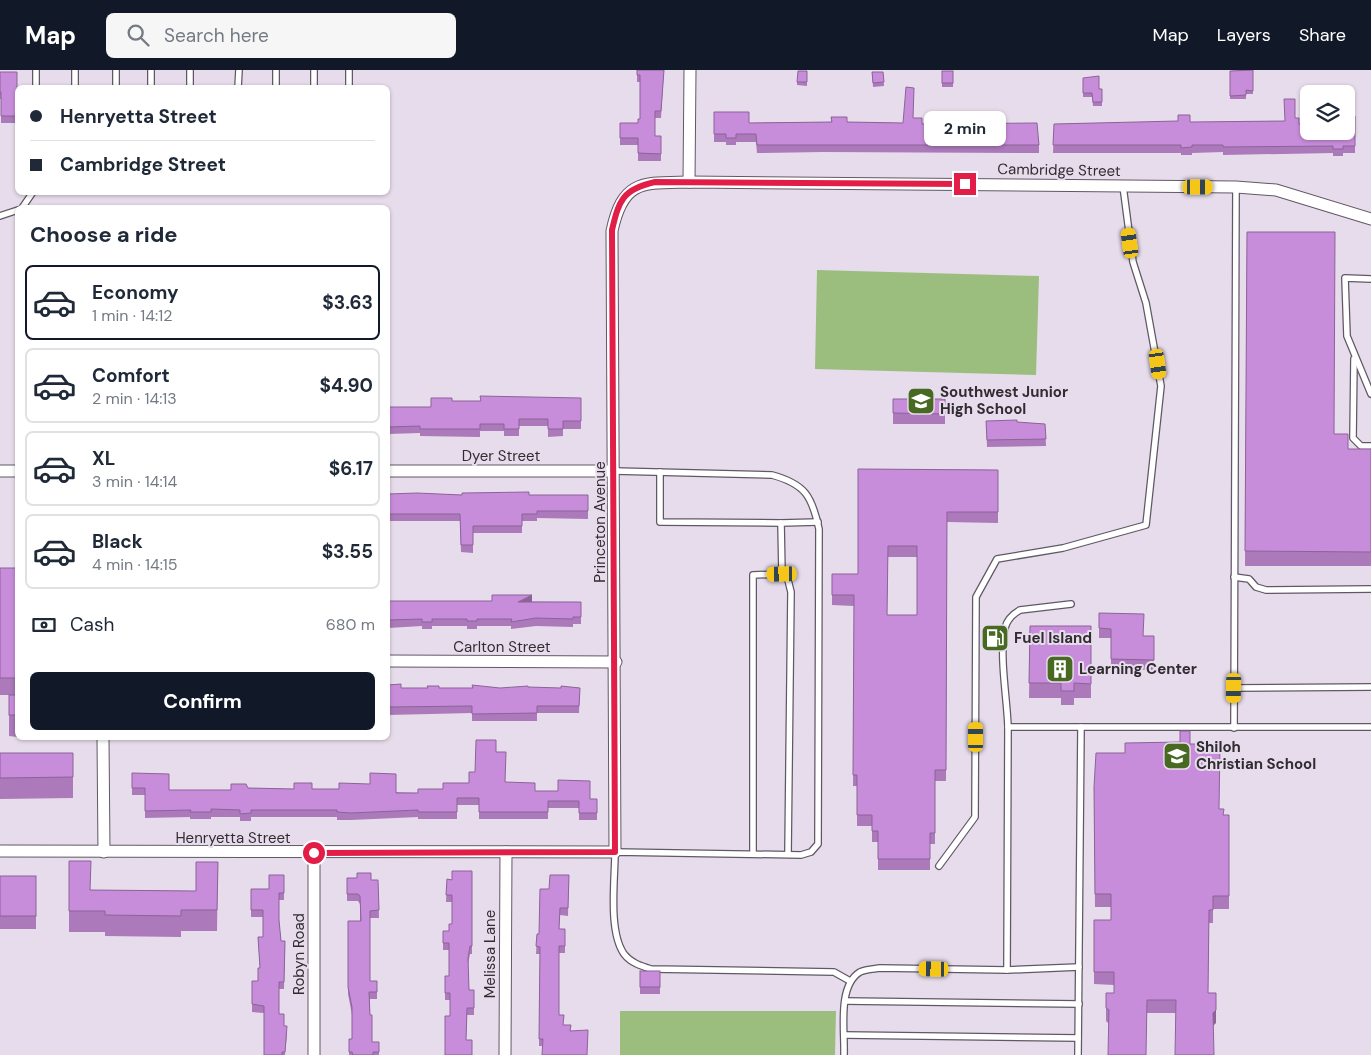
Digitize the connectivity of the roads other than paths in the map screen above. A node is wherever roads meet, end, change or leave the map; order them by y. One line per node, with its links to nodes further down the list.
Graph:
1 (36, 70): 11 (lane)
2 (75, 70): 12 (lane)
3 (116, 70): 13 (lane)
4 (151, 70): 14 (lane)
5 (190, 70): 15 (lane)
6 (239, 70): 16 (lane)
7 (276, 70): 17 (lane)
8 (314, 70): 18 (lane)
9 (349, 70): 19 (lane)
10 (690, 70): 20 (street)
11 (36, 85)
12 (75, 85)
13 (116, 85)
14 (151, 85)
15 (190, 85)
16 (238, 85)
17 (276, 85)
18 (314, 85)
19 (349, 85)
20 (689, 182): 21 (street, Cambridge Street); 23 (street, Cambridge Street)
21 (1123, 186): 22 (street, Cambridge Street); 58 (lane)
22 (1236, 187): 26 (street, Cambridge Street); 39 (lane)
23 (626, 194): 31 (street, Princeton Avenue)
24 (15, 211): 25 (lane)
25 (0, 216)
26 (1371, 218)
27 (1371, 279): 28 (lane)
28 (1354, 357): 29 (lane); 30 (lane)
29 (1371, 394)
30 (1371, 446)
31 (614, 470): 34 (street, Dyer Street); 35 (lane); 43 (street, Princeton Avenue)
32 (0, 471): 33 (street)
33 (15, 471)
34 (390, 471)
35 (660, 472): 36 (lane); 37 (lane)
36 (818, 522): 37 (lane); 57 (lane)
37 (781, 523): 38 (lane)
38 (782, 574): 56 (lane); 57 (lane)
39 (1234, 577): 40 (lane); 45 (lane)
40 (1371, 589)
41 (1071, 604): 46 (lane)
42 (390, 661): 43 (street, Carlton Street)
43 (616, 662): 54 (street, Princeton Avenue)
44 (1371, 687): 45 (lane)
45 (1234, 688): 49 (lane)
46 (1008, 727): 47 (lane); 60 (lane)
47 (1081, 727): 49 (lane); 59 (lane)
48 (1371, 727): 49 (lane)
49 (1234, 728)
50 (104, 740): 52 (street)
51 (0, 851): 52 (street, Henryetta Street)
52 (104, 852): 55 (street, Henryetta Street)
53 (506, 852): 54 (street, Henryetta Street); 55 (street, Henryetta Street); 67 (street, Melissa Lane)
54 (615, 852): 56 (lane); 61 (lane)
55 (314, 853): 66 (street, Robyn Road)
56 (753, 854): 57 (lane)
57 (788, 854)
58 (939, 866)
59 (1079, 967): 60 (lane); 63 (lane)
60 (1007, 970): 61 (lane)
61 (850, 980): 62 (lane)
62 (845, 1001): 63 (lane); 64 (lane)
63 (1079, 1004): 65 (lane)
64 (845, 1035): 65 (lane); 68 (lane)
65 (1078, 1038): 69 (lane)
66 (314, 1055)
67 (505, 1055)
68 (844, 1055)
69 (1078, 1055)

